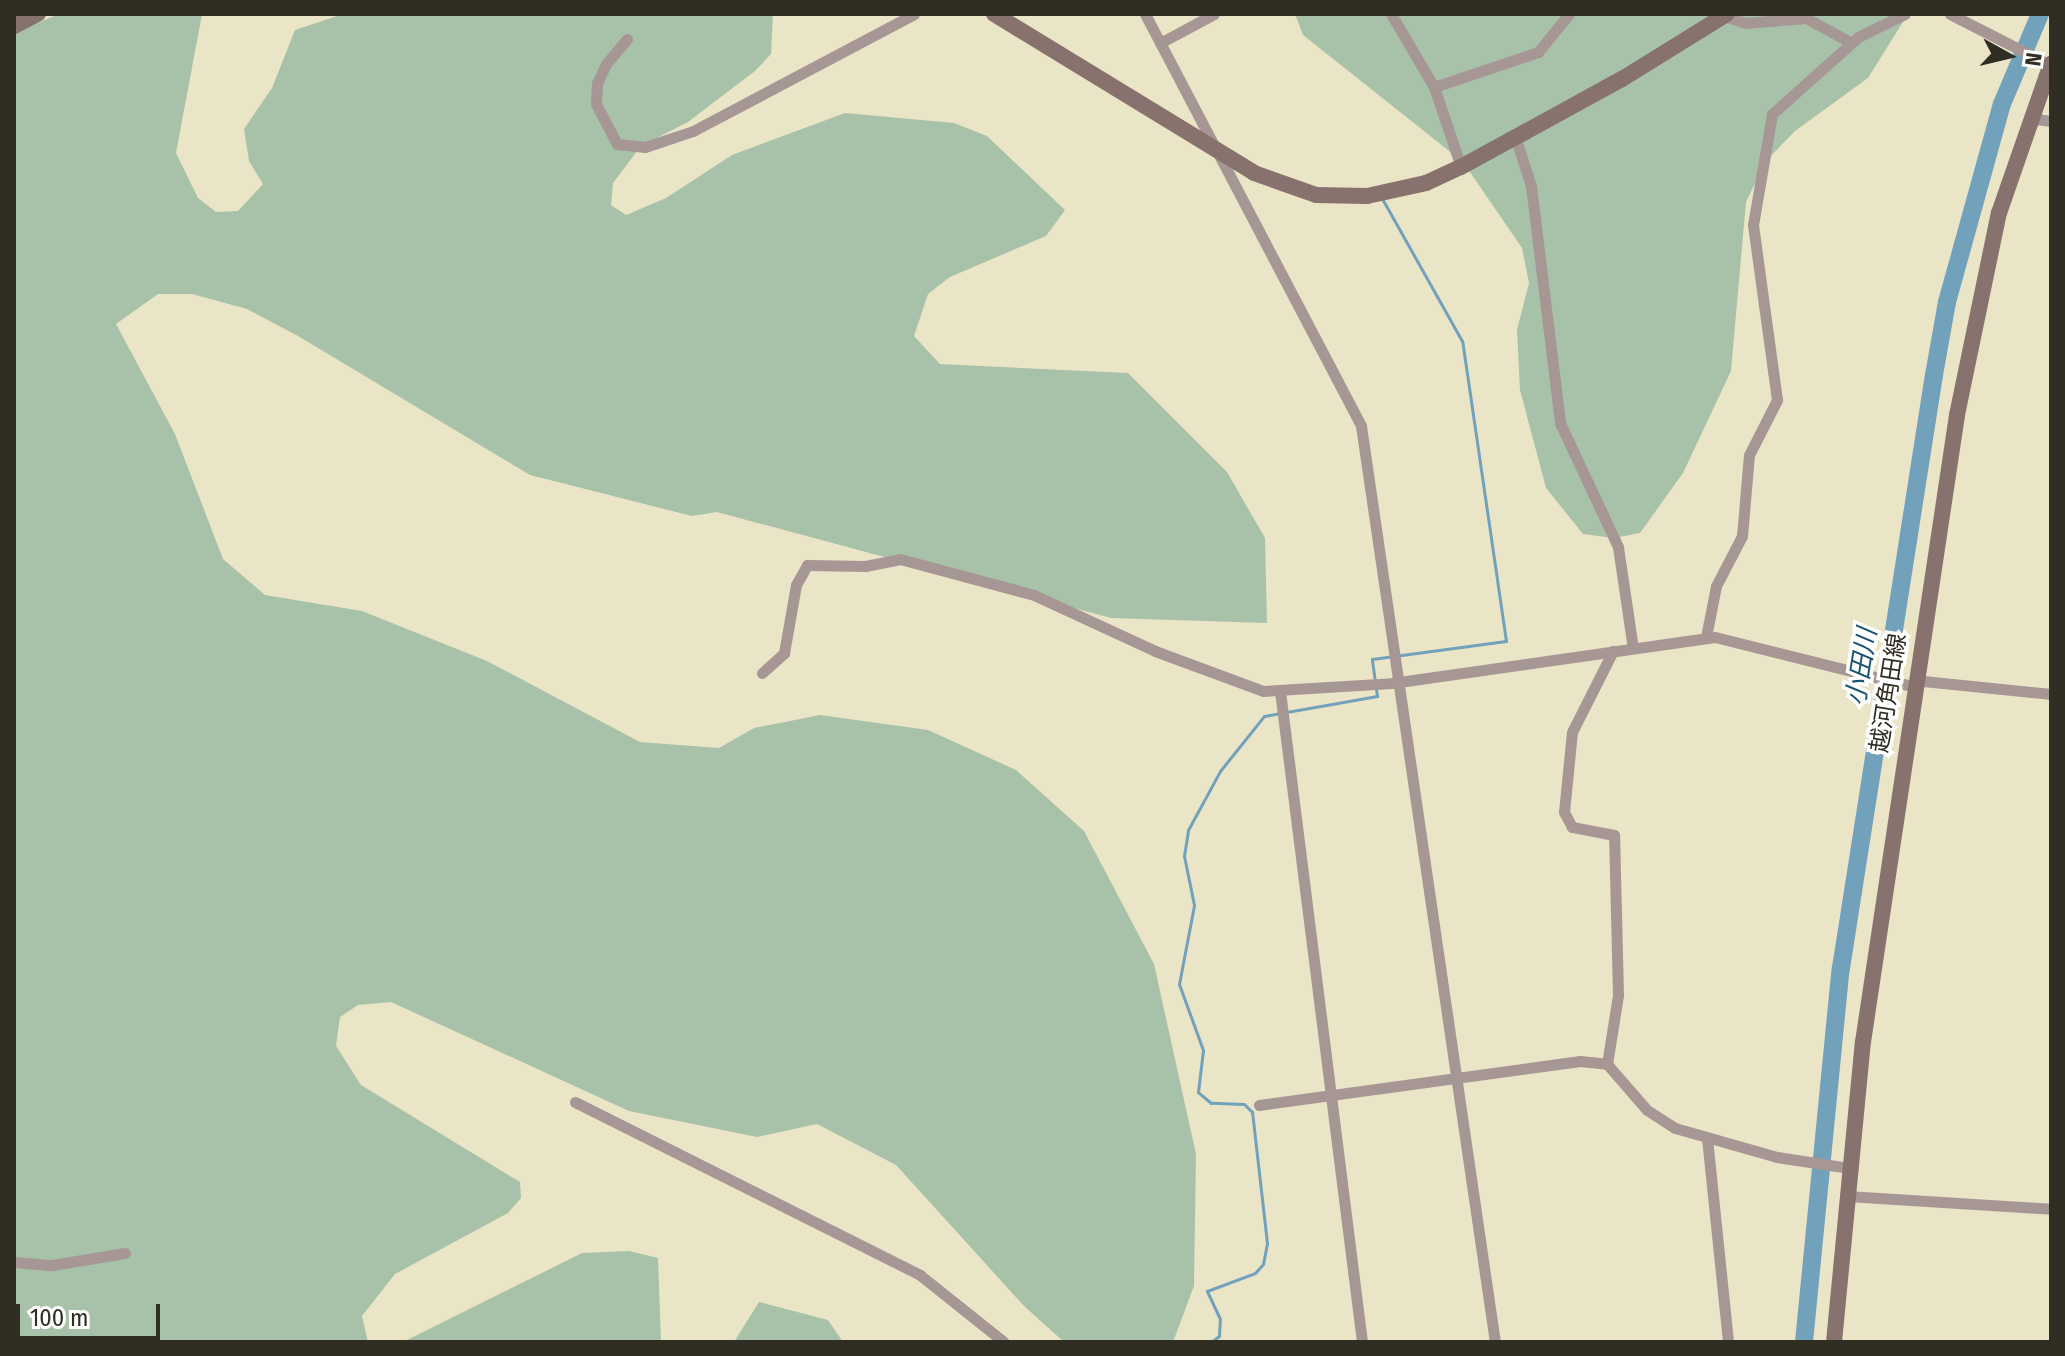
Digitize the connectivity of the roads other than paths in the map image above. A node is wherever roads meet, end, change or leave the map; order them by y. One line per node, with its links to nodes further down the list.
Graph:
1 (38, 14): 11 (main road)
2 (914, 14): 12 (street)
3 (994, 14): 20 (main road)
4 (1145, 14): 13 (street)
5 (1214, 14): 13 (street)
6 (1391, 14): 16 (street)
7 (1569, 14): 16 (street)
8 (1905, 14): 14 (street)
9 (1950, 14): 15 (street)
10 (1723, 15): 14 (street); 19 (main road)
11 (14, 26)
12 (627, 39)
13 (1160, 43): 20 (street)
14 (1852, 43): 22 (street)
15 (2051, 64): 17 (main road, 越河角田線)
16 (1434, 87): 21 (street)
17 (2029, 118): 18 (street); 27 (main road, 越河角田線)
18 (2051, 121)
19 (1515, 136): 21 (main road); 23 (street)
20 (1211, 148): 21 (main road); 26 (street)
21 (1461, 167)
22 (1706, 637): 23 (street); 27 (street)
23 (1633, 648): 24 (street)
24 (1613, 651): 26 (street); 30 (street)
25 (762, 673): 28 (street)
26 (1400, 680): 28 (street); 31 (street)
27 (1916, 684): 29 (street); 36 (main road, 越河角田線)
28 (1280, 691): 32 (street)
29 (2051, 694)
30 (1607, 1064): 31 (street); 35 (street)
31 (1460, 1079): 32 (street); 43 (street)
32 (1330, 1097): 34 (street); 42 (street)
33 (575, 1102): 41 (street)
34 (1259, 1105)
35 (1707, 1138): 36 (street); 44 (street)
36 (1850, 1168): 37 (main road, 越河角田線)
37 (1847, 1196): 38 (street); 45 (main road, 越河角田線)
38 (2051, 1209)
39 (125, 1253): 40 (street)
40 (14, 1262)
41 (1004, 1342)
42 (1362, 1342)
43 (1495, 1342)
44 (1728, 1342)
45 (1834, 1342)

